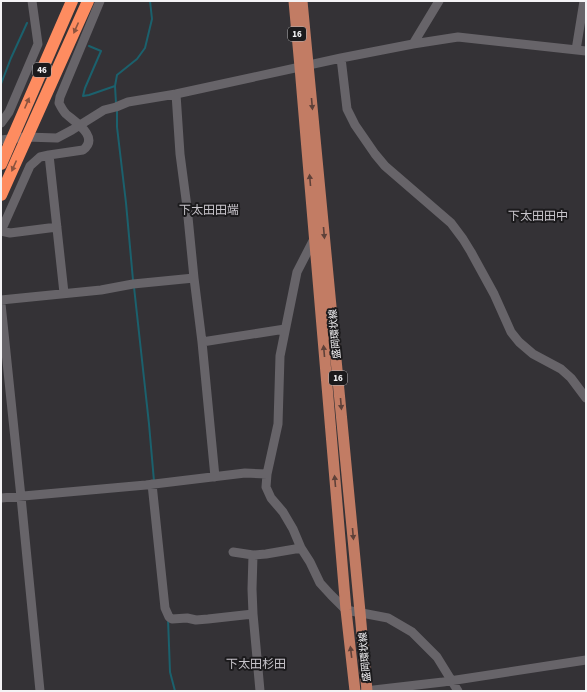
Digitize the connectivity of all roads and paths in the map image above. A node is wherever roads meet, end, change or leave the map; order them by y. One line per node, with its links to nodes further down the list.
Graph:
1 (32, 1): 15 (street)
2 (72, 1): 18 (highway, 46, one-way to 2)
3 (88, 1): 17 (highway, 46, one-way to 17)
4 (100, 1): 16 (street)
5 (294, 1): 13 (main road, 盛岡環状線 / 16)
6 (302, 1): 13 (main road, 盛岡環状線 / 16)
7 (439, 1): 9 (street)
8 (584, 1): 10 (street)
9 (413, 44): 10 (street); 12 (street)
10 (576, 50): 11 (street)
11 (586, 51)
12 (341, 58): 13 (street); 31 (street)
13 (304, 66): 14 (street); 24 (main road, 盛岡環状線 / 16, one-way to 13); 41 (main road, 盛岡環状線 / 16, one-way to 41)
14 (176, 94): 16 (street); 25 (street)
15 (1, 123)
16 (80, 125): 17 (street); 19 (street)
17 (26, 137): 18 (street); 21 (highway, 46, one-way to 21)
18 (6, 139): 20 (highway, 46)
19 (49, 155): 22 (street); 23 (street)
20 (1, 164)
21 (1, 195)
22 (57, 227): 23 (street); 26 (street)
23 (1, 231)
24 (315, 237): 29 (street); 40 (main road, 盛岡環状線 / 16, one-way to 24)
25 (194, 278): 26 (street); 30 (street)
26 (64, 293): 27 (street)
27 (1, 300)
28 (1, 304): 35 (street)
29 (285, 329): 30 (street); 32 (street)
30 (202, 342): 33 (street)
31 (586, 398)
32 (267, 474): 33 (street); 37 (street)
33 (215, 477): 34 (street)
34 (152, 484): 35 (street); 42 (street)
35 (21, 497): 36 (street); 45 (street)
36 (1, 498)
37 (301, 548): 39 (street); 40 (street)
38 (233, 552): 39 (street)
39 (253, 555): 42 (street)
40 (346, 610): 41 (street); 47 (main road, 盛岡環状線 / 16, one-way to 40)
41 (360, 612): 44 (street); 48 (main road, 盛岡環状線 / 16)
42 (253, 614): 46 (street)
43 (586, 660): 44 (street)
44 (452, 681): 48 (street); 49 (street)
45 (40, 691)
46 (260, 691)
47 (355, 691)
48 (366, 691)
49 (458, 691)

